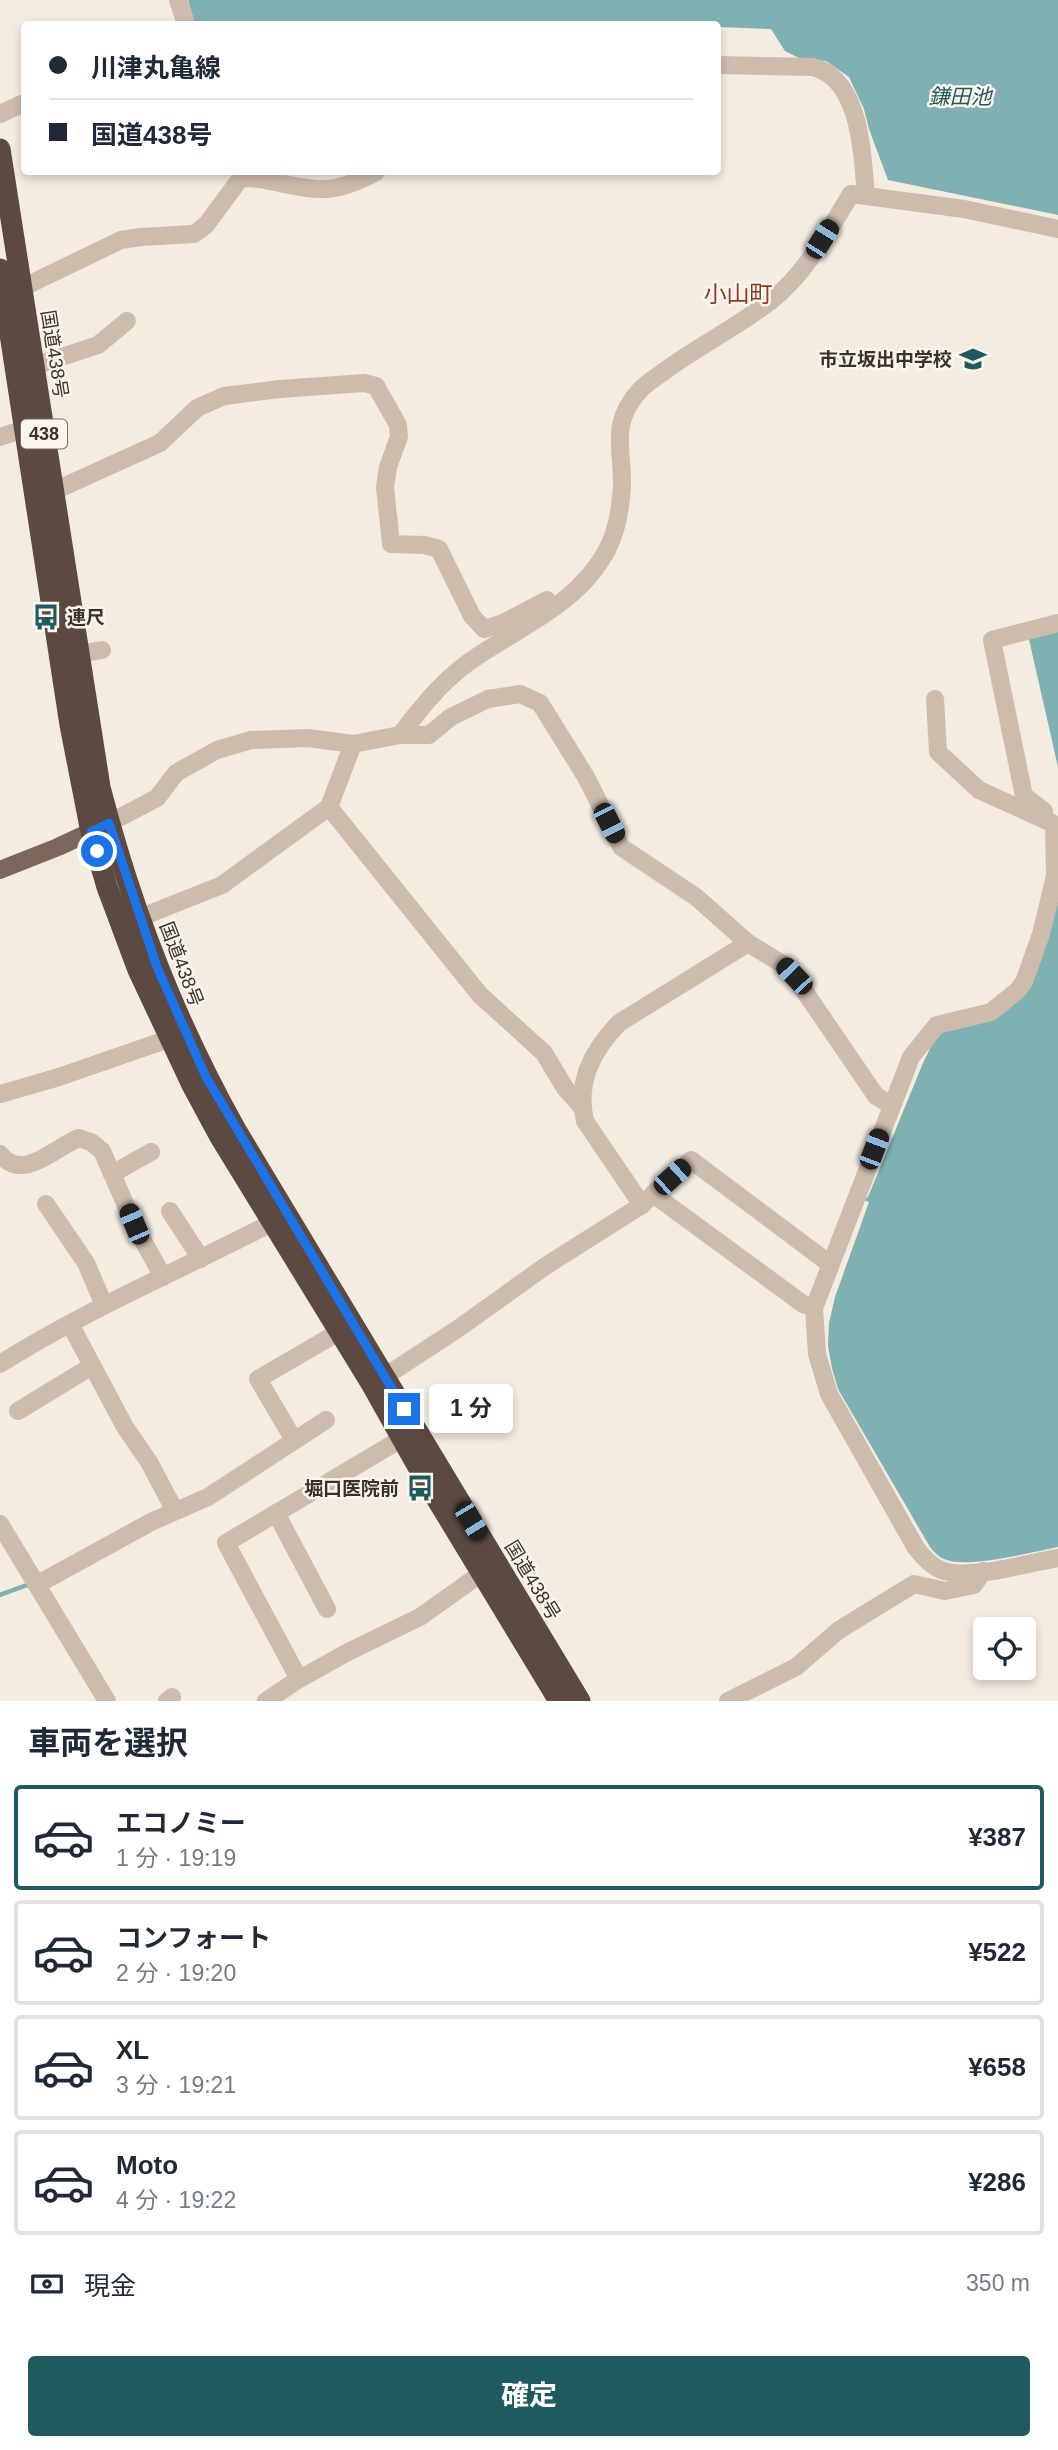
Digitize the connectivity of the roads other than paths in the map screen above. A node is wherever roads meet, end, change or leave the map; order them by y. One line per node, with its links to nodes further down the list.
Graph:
1 (178, 0): 2 (street)
2 (185, 21)
3 (721, 65): 9 (street)
4 (21, 104): 5 (street)
5 (0, 114)
6 (0, 149): 12 (highway, 国道438号 / 438)
7 (238, 175): 8 (street); 12 (street)
8 (370, 175)
9 (866, 195): 10 (street); 18 (street)
10 (1058, 229)
11 (0, 269): 12 (highway, 国道438号 / 438)
12 (14, 294): 14 (highway, 国道438号 / 438); 15 (highway, 国道438号 / 438)
13 (127, 321): 14 (street)
14 (34, 366): 15 (highway, 国道438号 / 438)
15 (34, 426): 16 (street); 17 (highway, 国道438号 / 438)
16 (0, 437)
17 (45, 496): 18 (street); 21 (highway, 国道438号 / 438); 27 (highway, 国道438号 / 438)
18 (572, 596): 23 (street)
19 (1058, 623): 26 (street)
20 (102, 650): 21 (street)
21 (79, 654): 27 (highway, 国道438号 / 438)
22 (935, 699): 26 (street)
23 (400, 735): 24 (street); 30 (street)
24 (353, 744): 25 (street); 27 (street)
25 (329, 807): 29 (street); 34 (street)
26 (1054, 824): 33 (street)
27 (100, 827): 28 (main road); 29 (highway, 国道438号 / 438); 31 (highway, 国道438号 / 438)
28 (0, 870)
29 (139, 918): 31 (highway, 国道438号 / 438)
30 (748, 943): 33 (street); 34 (street)
31 (177, 1036): 32 (street); 41 (highway, 国道438号 / 438)
32 (0, 1094)
33 (891, 1105): 43 (street)
34 (582, 1107): 38 (street)
35 (151, 1152): 37 (street)
36 (0, 1154): 37 (street)
37 (112, 1174): 44 (street)
38 (648, 1199): 43 (street); 46 (street); 51 (street)
39 (46, 1204): 45 (street)
40 (170, 1211): 42 (street)
41 (280, 1219): 42 (street); 48 (highway, 国道438号 / 438)
42 (201, 1259): 44 (street)
43 (830, 1264): 46 (street)
44 (163, 1277): 45 (street)
45 (104, 1305): 47 (street)
46 (814, 1308): 61 (street)
47 (69, 1324): 49 (street); 50 (street)
48 (346, 1328): 51 (highway, 国道438号 / 438); 55 (street)
49 (0, 1364)
50 (92, 1366): 52 (street); 56 (street)
51 (379, 1382): 54 (highway, 国道438号 / 438)
52 (18, 1410)
53 (326, 1420): 55 (street)
54 (408, 1432): 57 (street); 60 (highway, 国道438号 / 438)
55 (294, 1440): 56 (street)
56 (175, 1511): 62 (street)
57 (276, 1513): 63 (street); 64 (street)
58 (0, 1524): 62 (street)
59 (1058, 1558): 61 (street)
60 (490, 1570): 64 (street); 67 (highway, 国道438号 / 438); 68 (highway, 国道438号 / 438)
61 (983, 1571): 69 (street)
62 (38, 1584): 66 (street)
63 (327, 1609)
64 (299, 1679): 65 (street)
65 (268, 1700)
66 (107, 1701)
67 (559, 1701)
68 (580, 1701)
69 (728, 1701)

